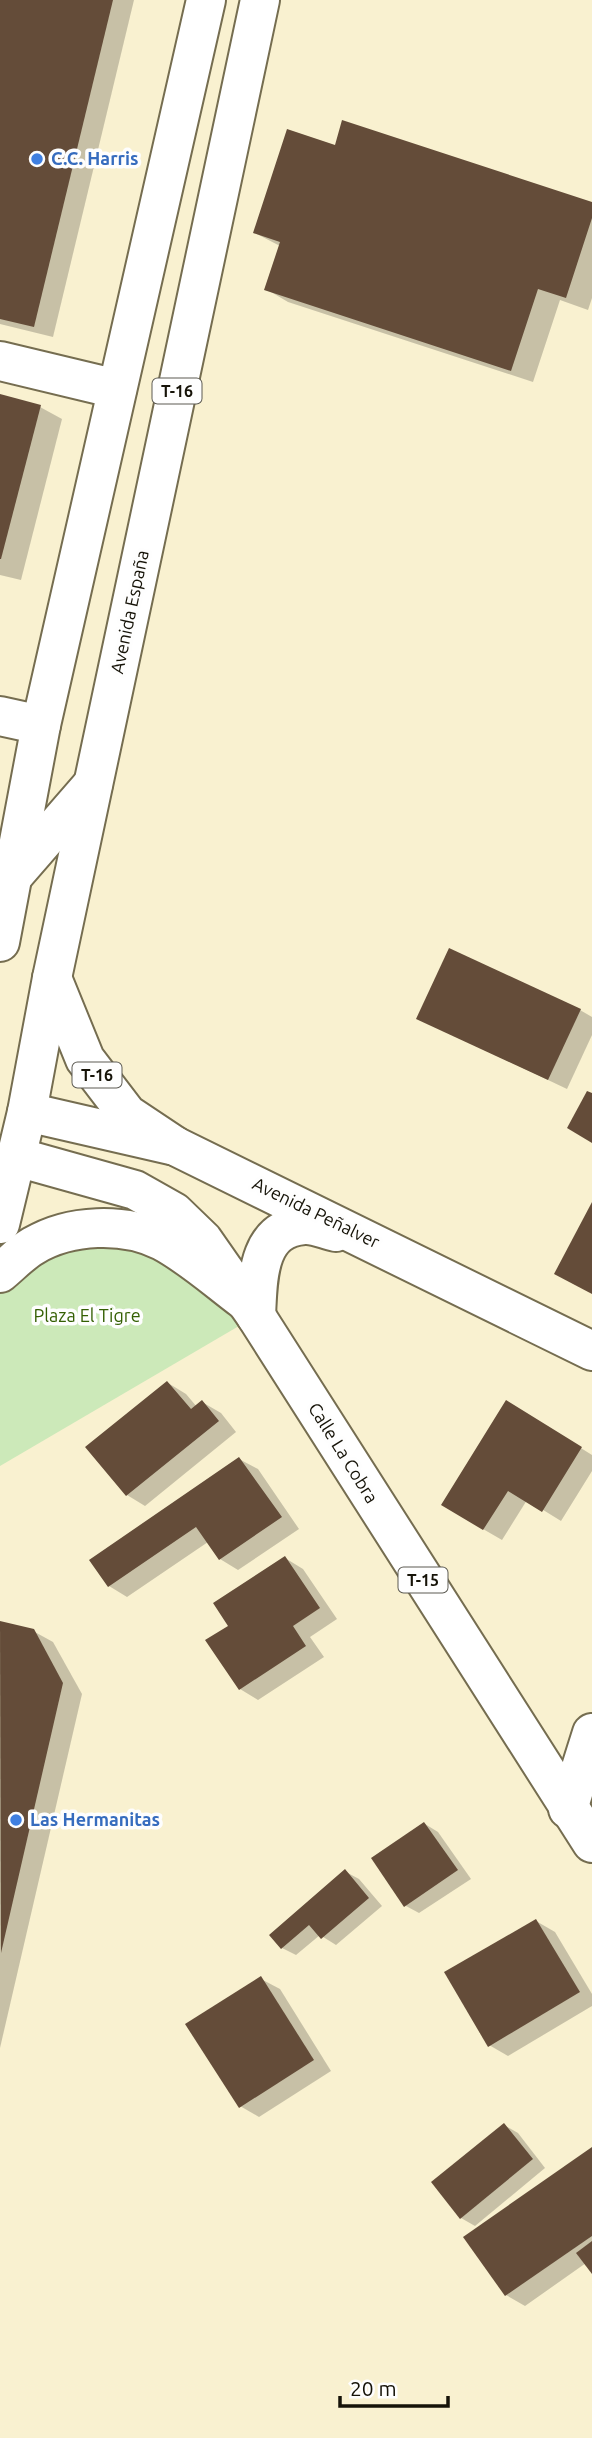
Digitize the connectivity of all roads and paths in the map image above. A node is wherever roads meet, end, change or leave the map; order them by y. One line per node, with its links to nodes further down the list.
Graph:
1 (206, 0): 4 (main road)
2 (260, 0): 7 (main road, Avenida España / T-16)
3 (0, 361): 4 (main road)
4 (117, 389): 6 (main road)
5 (0, 716): 6 (main road)
6 (41, 725): 8 (main road)
7 (94, 782): 8 (main road, T-16); 10 (main road, Avenida España / T-16)
8 (6, 885): 9 (main road)
9 (0, 942)
10 (52, 978): 11 (main road, Avenida España / T-16); 12 (main road, T-16)
11 (13, 1109): 12 (main road, Avenida Peñalver); 13 (main road, Avenida España / T-16)
12 (175, 1146): 15 (main road, Avenida Peñalver)
13 (8, 1156): 14 (main road, Avenida España / T-16); 17 (main road, Calle La Cobra / T-15)
14 (0, 1224)
15 (375, 1242): 17 (main road); 18 (main road, Avenida Peñalver)
16 (0, 1273): 17 (main road, T-15)
17 (250, 1309): 20 (main road, Calle La Cobra / T-15)
18 (592, 1351)
19 (592, 1733): 20 (main road)
20 (568, 1809): 21 (main road, Calle La Cobra / T-15)
21 (592, 1843)

